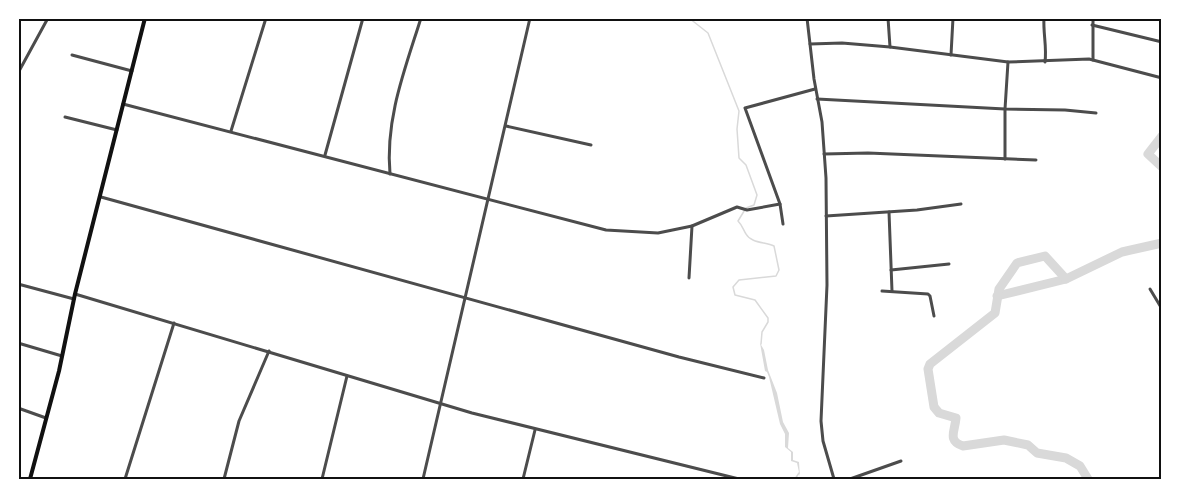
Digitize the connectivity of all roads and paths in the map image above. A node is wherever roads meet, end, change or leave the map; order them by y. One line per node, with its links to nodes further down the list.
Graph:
1 (48, 18): 22 (street)
2 (145, 18): 21 (main road)
3 (266, 18): 32 (street)
4 (363, 18): 35 (street)
5 (421, 18): 38 (street)
6 (531, 18): 30 (street)
7 (807, 18): 14 (street)
8 (888, 18): 15 (street)
9 (952, 18): 17 (street)
10 (1044, 18): 20 (street)
11 (1093, 18): 12 (street)
12 (1092, 25): 13 (street); 18 (street)
13 (1162, 42)
14 (810, 44): 15 (street); 24 (street)
15 (890, 47): 17 (street)
16 (72, 55): 21 (street)
17 (951, 55): 19 (street)
18 (1093, 60): 20 (street); 23 (street)
19 (1008, 62): 20 (street); 27 (street)
20 (1045, 62)
21 (132, 71): 26 (main road)
22 (18, 73)
23 (1162, 78)
24 (816, 89): 25 (street); 41 (street)
25 (817, 99): 27 (street); 34 (street)
26 (123, 104): 31 (main road); 32 (street)
27 (1005, 109): 28 (street); 36 (street)
28 (1096, 113)
29 (64, 117): 31 (street)
30 (506, 126): 33 (street); 40 (street)
31 (117, 130): 39 (main road)
32 (231, 132): 35 (street)
33 (591, 145)
34 (825, 154): 36 (street); 44 (street)
35 (325, 156): 38 (street)
36 (1005, 159): 37 (street)
37 (1036, 160)
38 (390, 174): 40 (street)
39 (101, 197): 54 (main road); 55 (street)
40 (487, 200): 46 (street); 55 (street)
41 (780, 204): 45 (street); 46 (street)
42 (961, 204): 43 (street)
43 (889, 212): 44 (street); 48 (street)
44 (826, 216): 76 (street)
45 (783, 224)
46 (692, 226): 49 (street)
47 (949, 264): 48 (street)
48 (891, 270): 53 (street)
49 (689, 278)
50 (18, 284): 54 (street)
51 (1150, 289): 56 (street)
52 (882, 291): 53 (street)
53 (892, 291): 57 (street)
54 (75, 297): 58 (street); 61 (main road)
55 (465, 297): 63 (street); 64 (street)
56 (1162, 309)
57 (934, 316)
58 (174, 323): 60 (street); 70 (street)
59 (18, 343): 61 (street)
60 (269, 351): 62 (street); 71 (street)
61 (62, 356): 66 (main road)
62 (347, 376): 64 (street); 72 (street)
63 (764, 378)
64 (441, 404): 67 (street); 73 (street)
65 (18, 408): 66 (street)
66 (46, 418): 69 (main road)
67 (535, 430): 74 (street); 75 (street)
68 (901, 461): 77 (street)
69 (30, 479)
70 (125, 479)
71 (224, 479)
72 (322, 479)
73 (423, 479)
74 (523, 479)
75 (738, 479)
76 (834, 479)
77 (850, 479)

